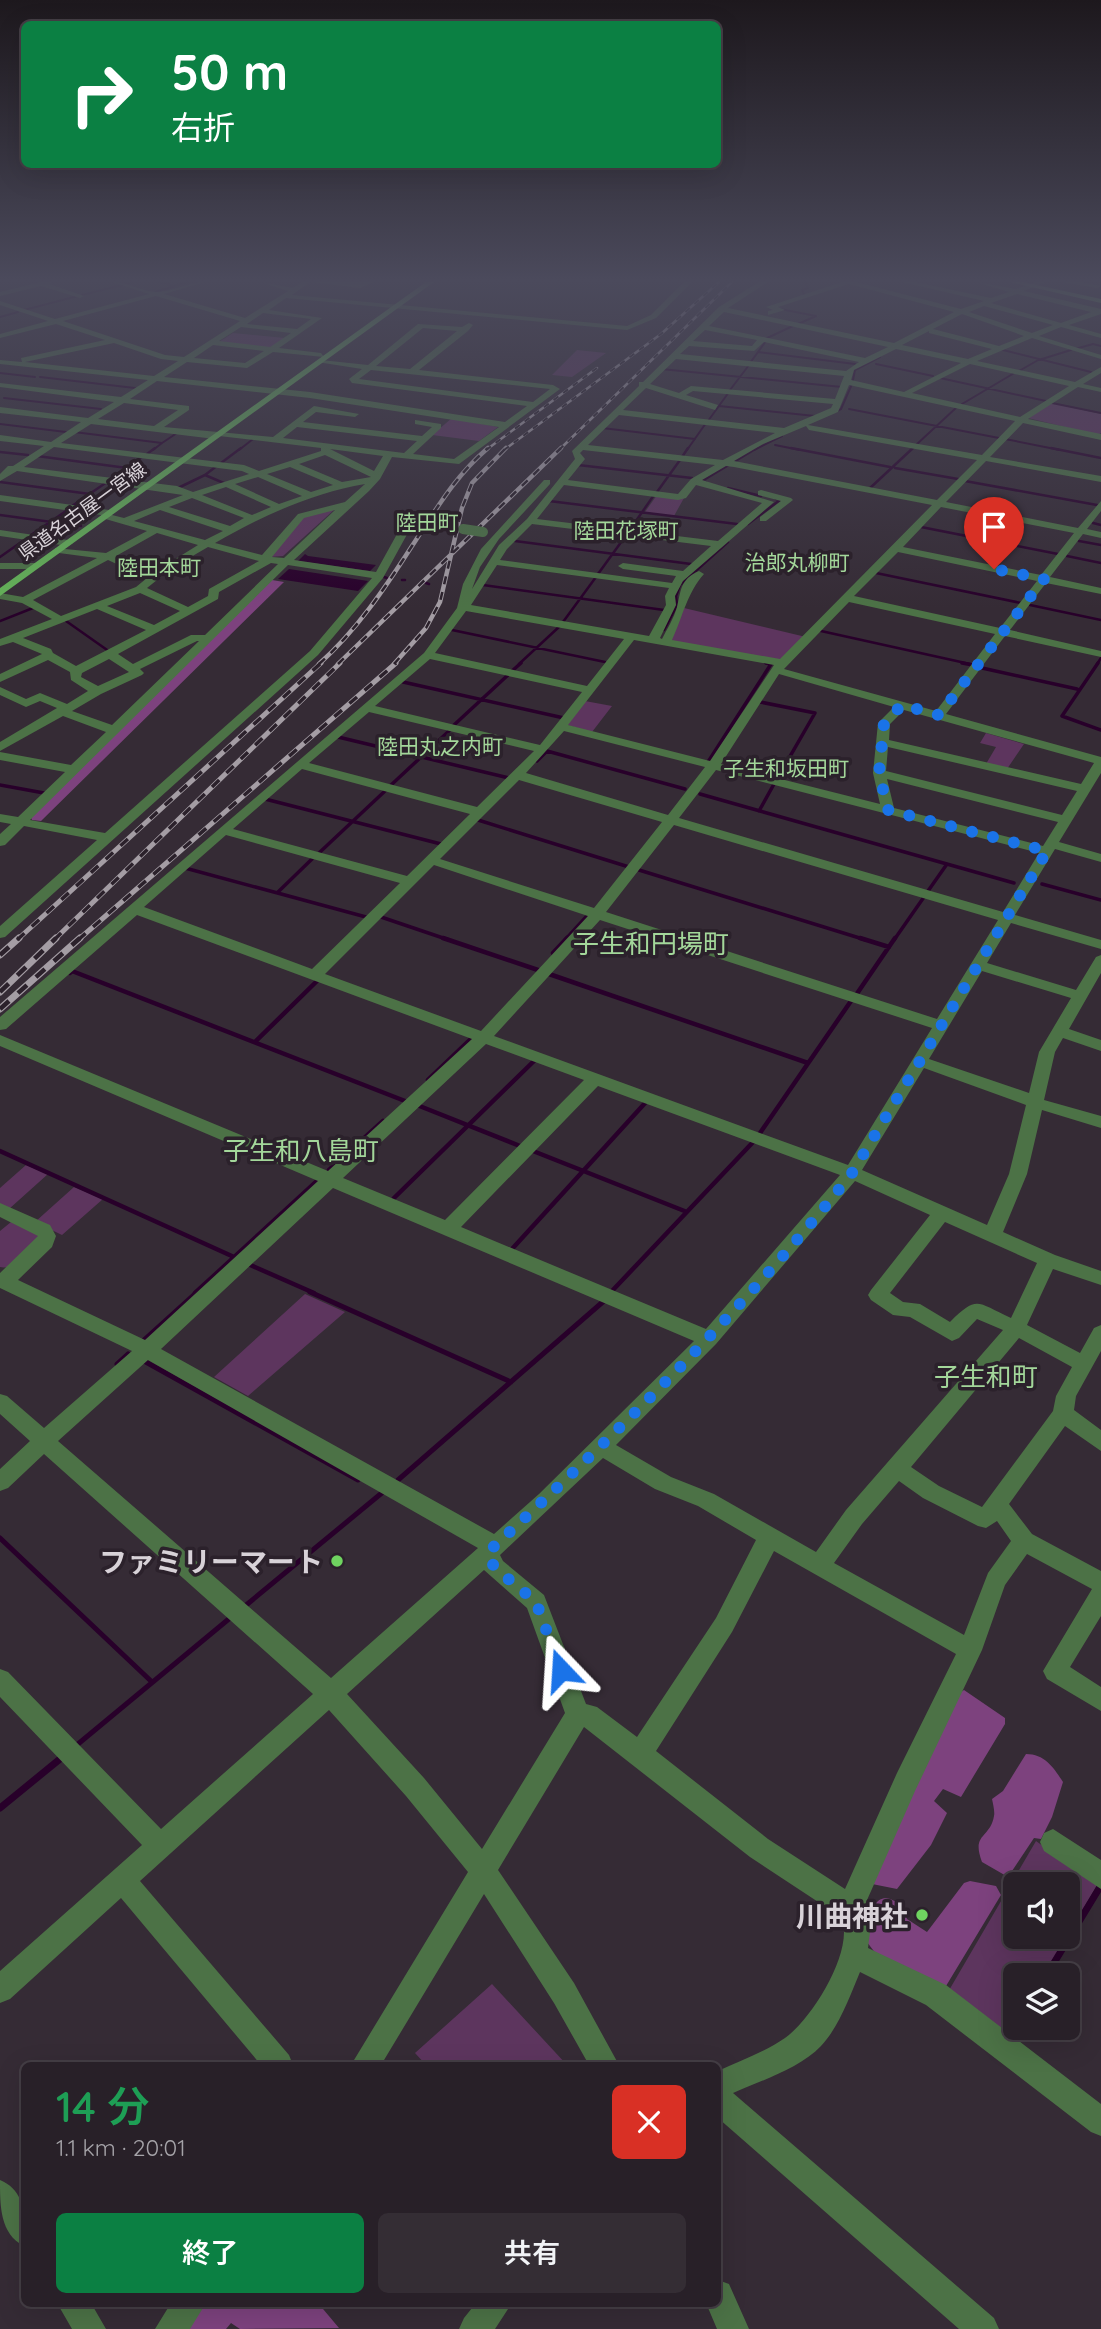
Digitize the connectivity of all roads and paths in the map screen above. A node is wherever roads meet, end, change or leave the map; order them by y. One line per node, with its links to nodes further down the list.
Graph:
1 (51, 391): 19 (street)
2 (138, 391): 19 (street)
3 (272, 391): 4 (street)
4 (275, 391): 17 (street); 35 (main road, 県道名古屋一宮線)
5 (425, 391): 21 (street)
6 (553, 391): 21 (street)
7 (635, 391): 24 (street)
8 (663, 391): 18 (street)
9 (687, 391): 18 (street)
10 (719, 391): 20 (street)
11 (843, 391): 20 (street)
12 (853, 391): 32 (street)
13 (897, 391): 16 (street)
14 (911, 391): 16 (street)
15 (1068, 391): 27 (street)
16 (907, 393): 27 (street)
17 (310, 395): 26 (street); 31 (street)
18 (680, 396): 22 (street)
19 (124, 399): 29 (street); 33 (street)
20 (837, 402): 34 (street)
21 (534, 405): 26 (street)
22 (715, 407)
23 (0, 410): 29 (street)
24 (614, 412): 34 (street); 42 (street)
25 (364, 415): 30 (street)
26 (516, 418): 31 (street)
27 (1021, 419): 36 (street); 45 (street)
28 (402, 420): 38 (street)
29 (89, 421): 33 (street); 40 (street)
30 (295, 424): 38 (street); 39 (street)
31 (506, 425): 44 (street)
32 (810, 427): 45 (street); 48 (street)
33 (156, 429): 35 (street)
34 (786, 431): 48 (street)
35 (216, 435): 39 (street); 46 (main road, 県道名古屋一宮線)
36 (1101, 437)
37 (0, 438): 40 (street)
38 (424, 439): 44 (street)
39 (275, 440): 41 (street)
40 (53, 444): 46 (street); 50 (street)
41 (326, 449): 43 (street); 47 (street); 52 (street)
42 (578, 450): 48 (street); 56 (street); 76 (street)
43 (389, 454): 44 (street); 52 (street)
44 (406, 456)
45 (983, 458): 54 (street); 64 (street)
46 (182, 460): 51 (street); 57 (main road, 県道名古屋一宮線)
47 (292, 464): 51 (street); 59 (street)
48 (731, 464): 55 (street); 64 (street); 113 (street)
49 (0, 467): 50 (street)
50 (15, 469): 53 (street); 57 (street)
51 (260, 474): 58 (street); 60 (street)
52 (376, 477): 59 (street); 63 (street)
53 (0, 478)
54 (1101, 479)
55 (694, 481): 56 (street); 80 (street)
56 (561, 482): 71 (street)
57 (147, 485): 61 (street); 68 (main road, 県道名古屋一宮線)
58 (228, 485): 61 (street); 66 (street)
59 (341, 485): 60 (street)
60 (311, 495): 63 (street); 66 (street)
61 (195, 496): 67 (street); 69 (street)
62 (0, 498): 68 (street)
63 (351, 504): 84 (street); 86 (street)
64 (938, 504): 74 (street); 81 (street)
65 (1101, 504): 74 (street)
66 (279, 506): 69 (street)
67 (160, 507): 70 (street); 73 (street)
68 (107, 514): 70 (street); 78 (main road, 県道名古屋一宮線)
69 (252, 518): 73 (street)
70 (125, 521): 72 (street)
71 (530, 521): 80 (street); 85 (street)
72 (158, 529): 79 (street); 83 (street)
73 (231, 530): 79 (street)
74 (1080, 531): 77 (street); 94 (street)
75 (0, 533): 78 (street)
76 (498, 534): 91 (street, bridge); 103 (street)
77 (1101, 535)
78 (68, 542): 82 (main road, 県道名古屋一宮線)
79 (206, 543): 84 (street); 93 (street)
80 (720, 544): 90 (street)
81 (894, 548): 94 (street); 100 (street)
82 (58, 550): 83 (street); 88 (main road, 県道名古屋一宮線)
83 (109, 556): 93 (street); 95 (street)
84 (266, 559): 86 (street); 104 (street)
85 (494, 562): 96 (street); 103 (street)
86 (286, 563): 91 (street); 112 (street)
87 (0, 566): 88 (street)
88 (36, 566): 92 (main road, 県道名古屋一宮線)
89 (623, 566): 90 (street)
90 (685, 574): 96 (street)
91 (379, 576): 151 (street)
92 (22, 577): 95 (street); 99 (main road, 県道名古屋一宮線)
93 (154, 577): 97 (street)
94 (1044, 579): 98 (street); 108 (street)
95 (55, 585): 101 (street)
96 (674, 586): 113 (street)
97 (141, 589): 102 (street); 104 (street)
98 (1101, 591)
99 (0, 594): 101 (street)
100 (847, 598): 108 (street); 119 (street)
101 (25, 600): 105 (street)
102 (98, 606): 105 (street); 107 (street)
103 (462, 607): 110 (street); 118 (street)
104 (188, 611): 106 (street)
105 (61, 620): 111 (street)
106 (169, 623): 107 (street); 112 (street)
107 (156, 630): 115 (street)
108 (1003, 633): 116 (street); 130 (street)
109 (0, 635): 111 (street)
110 (632, 636): 113 (street); 124 (street)
111 (15, 637): 114 (street); 117 (street)
112 (201, 638): 120 (street); 123 (street)
113 (659, 641): 119 (street)
114 (0, 643)
115 (110, 654): 120 (street); 121 (street)
116 (1101, 654)
117 (48, 655): 121 (street); 122 (street)
118 (428, 655): 124 (street); 128 (street)
119 (780, 667): 127 (street); 139 (street)
120 (136, 670): 123 (street); 126 (street)
121 (76, 671): 126 (street)
122 (0, 678)
123 (159, 685): 132 (street)
124 (590, 690): 131 (street)
125 (0, 691): 129 (street)
126 (97, 691): 129 (street)
127 (902, 705): 130 (street); 134 (street)
128 (367, 708): 135 (street); 138 (street)
129 (64, 709): 132 (street); 133 (street)
130 (939, 715): 137 (street)
131 (562, 727): 135 (street); 139 (street)
132 (113, 730): 140 (street)
133 (3, 742)
134 (882, 742): 141 (street); 143 (street)
135 (543, 749): 142 (street)
136 (0, 756): 140 (street)
137 (1101, 761): 143 (street)
138 (300, 765): 145 (street); 150 (street)
139 (713, 766): 144 (street); 147 (street)
140 (72, 769): 149 (street)
141 (879, 773): 144 (street); 148 (street)
142 (517, 775): 145 (street); 147 (street)
143 (1084, 789): 148 (street)
144 (888, 810): 153 (street)
145 (480, 812): 155 (street)
146 (0, 818): 149 (street)
147 (672, 820): 158 (street); 159 (street)
148 (1066, 820): 153 (street)
149 (20, 822): 151 (street); 152 (street)
150 (223, 830): 156 (street); 157 (street)
151 (107, 838): 160 (street)
152 (0, 842)
153 (1049, 848): 154 (street); 159 (street)
154 (1101, 858)
155 (431, 860): 156 (street); 158 (street)
156 (410, 881): 164 (street)
157 (135, 909): 164 (street); 166 (street)
158 (596, 915): 167 (street); 169 (street)
159 (1006, 917): 161 (street); 163 (street)
160 (0, 934)
161 (1101, 945)
162 (1101, 960): 165 (street)
163 (977, 965): 165 (street); 167 (street)
164 (315, 975): 169 (street)
165 (1080, 996): 168 (street)
166 (0, 1025)
167 (940, 1025): 172 (street)
168 (1060, 1031): 171 (street); 174 (street)
169 (484, 1037): 173 (street); 177 (street)
170 (0, 1040): 177 (street)
171 (1101, 1046)
172 (919, 1061): 174 (street); 176 (street)
173 (596, 1078): 176 (street); 180 (street)
174 (1036, 1102): 175 (street); 181 (street)
175 (1101, 1122)
176 (852, 1173): 179 (street); 187 (street)
177 (330, 1179): 180 (street); 188 (street)
178 (0, 1209): 184 (street)
179 (941, 1214): 181 (street); 185 (street)
180 (449, 1229): 187 (street)
181 (992, 1236): 182 (street)
182 (1048, 1260): 183 (street); 185 (street)
183 (1101, 1278)
184 (2, 1281): 188 (street)
185 (1016, 1328): 189 (street); 195 (street)
186 (1101, 1333): 189 (street)
187 (709, 1339): 194 (street)
188 (147, 1350): 192 (street); 200 (street)
189 (1085, 1365): 191 (street)
190 (0, 1402): 192 (street)
191 (1063, 1413): 193 (street); 197 (street)
192 (44, 1441): 196 (street); 206 (street)
193 (1101, 1441)
194 (602, 1447): 198 (street); 200 (street)
195 (897, 1468): 197 (street); 201 (street)
196 (0, 1482)
197 (997, 1504): 199 (street)
198 (770, 1536): 201 (street); 209 (street)
199 (1024, 1541): 202 (street); 204 (street)
200 (491, 1549): 206 (street); 208 (street)
201 (820, 1564): 204 (street)
202 (1101, 1582)
203 (1101, 1595): 207 (street)
204 (970, 1650): 215 (street)
205 (0, 1680): 211 (street)
206 (330, 1693): 211 (street); 212 (street)
207 (1101, 1700)
208 (578, 1715): 209 (street); 212 (street)
209 (640, 1754): 215 (street)
210 (1053, 1842): 213 (street)
211 (160, 1846): 214 (street)
212 (483, 1870): 219 (street); 220 (street)
213 (1101, 1876)
214 (122, 1879): 217 (street); 218 (street)
215 (850, 1908): 216 (street)
216 (853, 1955): 221 (street); 223 (street)
217 (0, 1989)
218 (276, 2062)
219 (367, 2062)
220 (603, 2062)
221 (721, 2085)
222 (721, 2102): 234 (street)
223 (1101, 2122)
224 (0, 2195): 225 (street)
225 (21, 2226)
226 (721, 2302): 233 (street)
227 (76, 2307): 230 (street)
228 (187, 2307): 231 (street)
229 (493, 2307): 232 (street)
230 (90, 2329)
231 (171, 2329)
232 (475, 2329)
233 (733, 2329)
234 (983, 2329)

